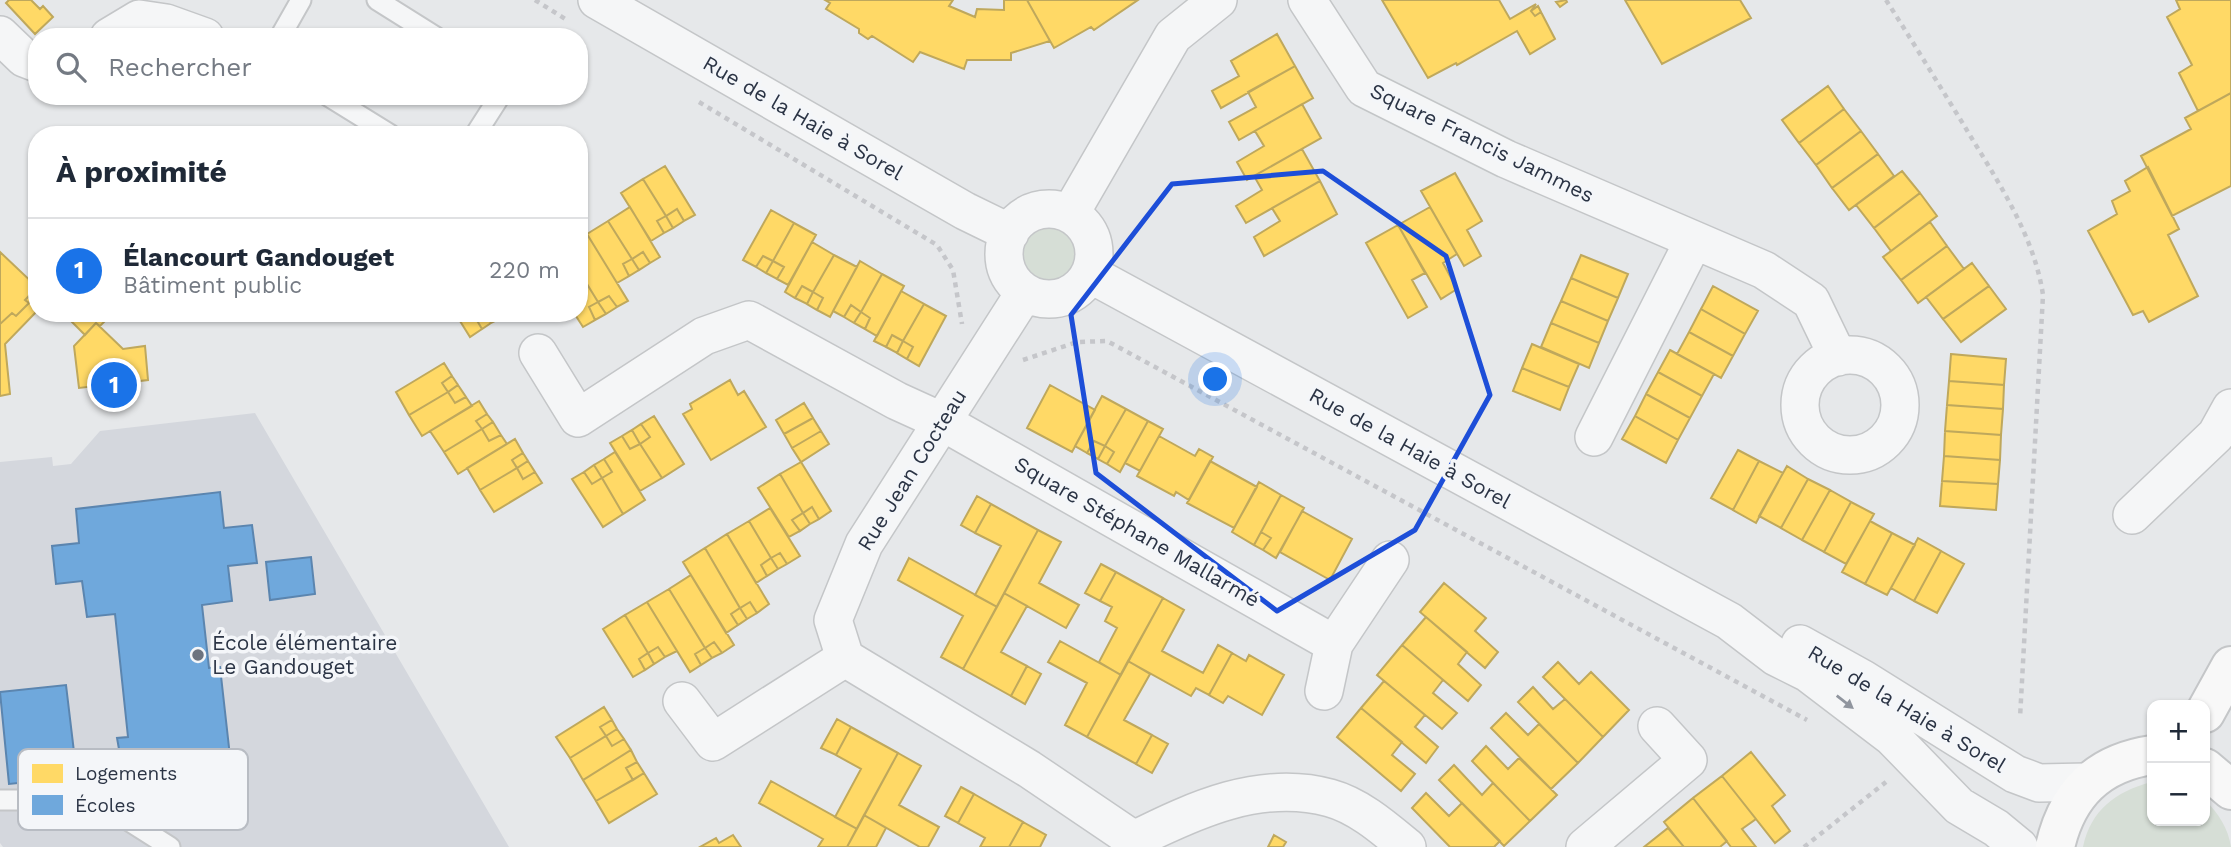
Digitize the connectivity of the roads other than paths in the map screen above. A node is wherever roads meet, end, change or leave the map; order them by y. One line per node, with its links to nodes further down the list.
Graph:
1 (301, 0): 8 (lane)
2 (377, 0): 9 (lane)
3 (1219, 0): 16 (street)
4 (1307, 0): 18 (street, Square Francis Jammes)
5 (583, 11): 17 (street, Rue de la Haie à Sorel)
6 (124, 28): 7 (street)
7 (180, 28)
8 (285, 28)
9 (422, 28)
10 (0, 35): 11 (street)
11 (28, 59)
12 (343, 105): 14 (lane)
13 (494, 105): 15 (lane)
14 (376, 126)
15 (481, 126)
16 (1070, 214): 17 (street); 19 (street)
17 (1010, 233): 20 (street)
18 (1695, 240): 22 (street, Square Francis Jammes); 25 (street)
19 (1090, 274): 20 (street); 28 (street, Rue de la Haie à Sorel)
20 (1025, 292): 24 (street, Rue Jean Cocteau)
21 (538, 353): 24 (street, Square Stéphane Mallarmé)
22 (1838, 356)
23 (2231, 408): 26 (street)
24 (940, 421): 29 (street, Square Stéphane Mallarmé); 30 (street, Rue Jean Cocteau)
25 (1594, 438)
26 (2132, 515)
27 (1391, 559): 29 (street)
28 (1730, 621): 38 (street, Rue de la Haie à Sorel); 47 (street, Rue de la Haie à Sorel, one-way to 47)
29 (1334, 644): 32 (street)
30 (845, 658): 33 (street); 43 (street)
31 (2231, 666): 34 (street)
32 (1324, 691)
33 (682, 701)
34 (2210, 704)
35 (1657, 726): 46 (street)
36 (2147, 756): 38 (street)
37 (2210, 772): 39 (street)
38 (2087, 782): 48 (street)
39 (2231, 790)
40 (0, 800): 41 (lane)
41 (18, 800)
42 (143, 830): 44 (lane)
43 (1133, 843): 45 (street)
44 (170, 847)
45 (1407, 847)
46 (1585, 847)
47 (2019, 847)
48 (2055, 847)

